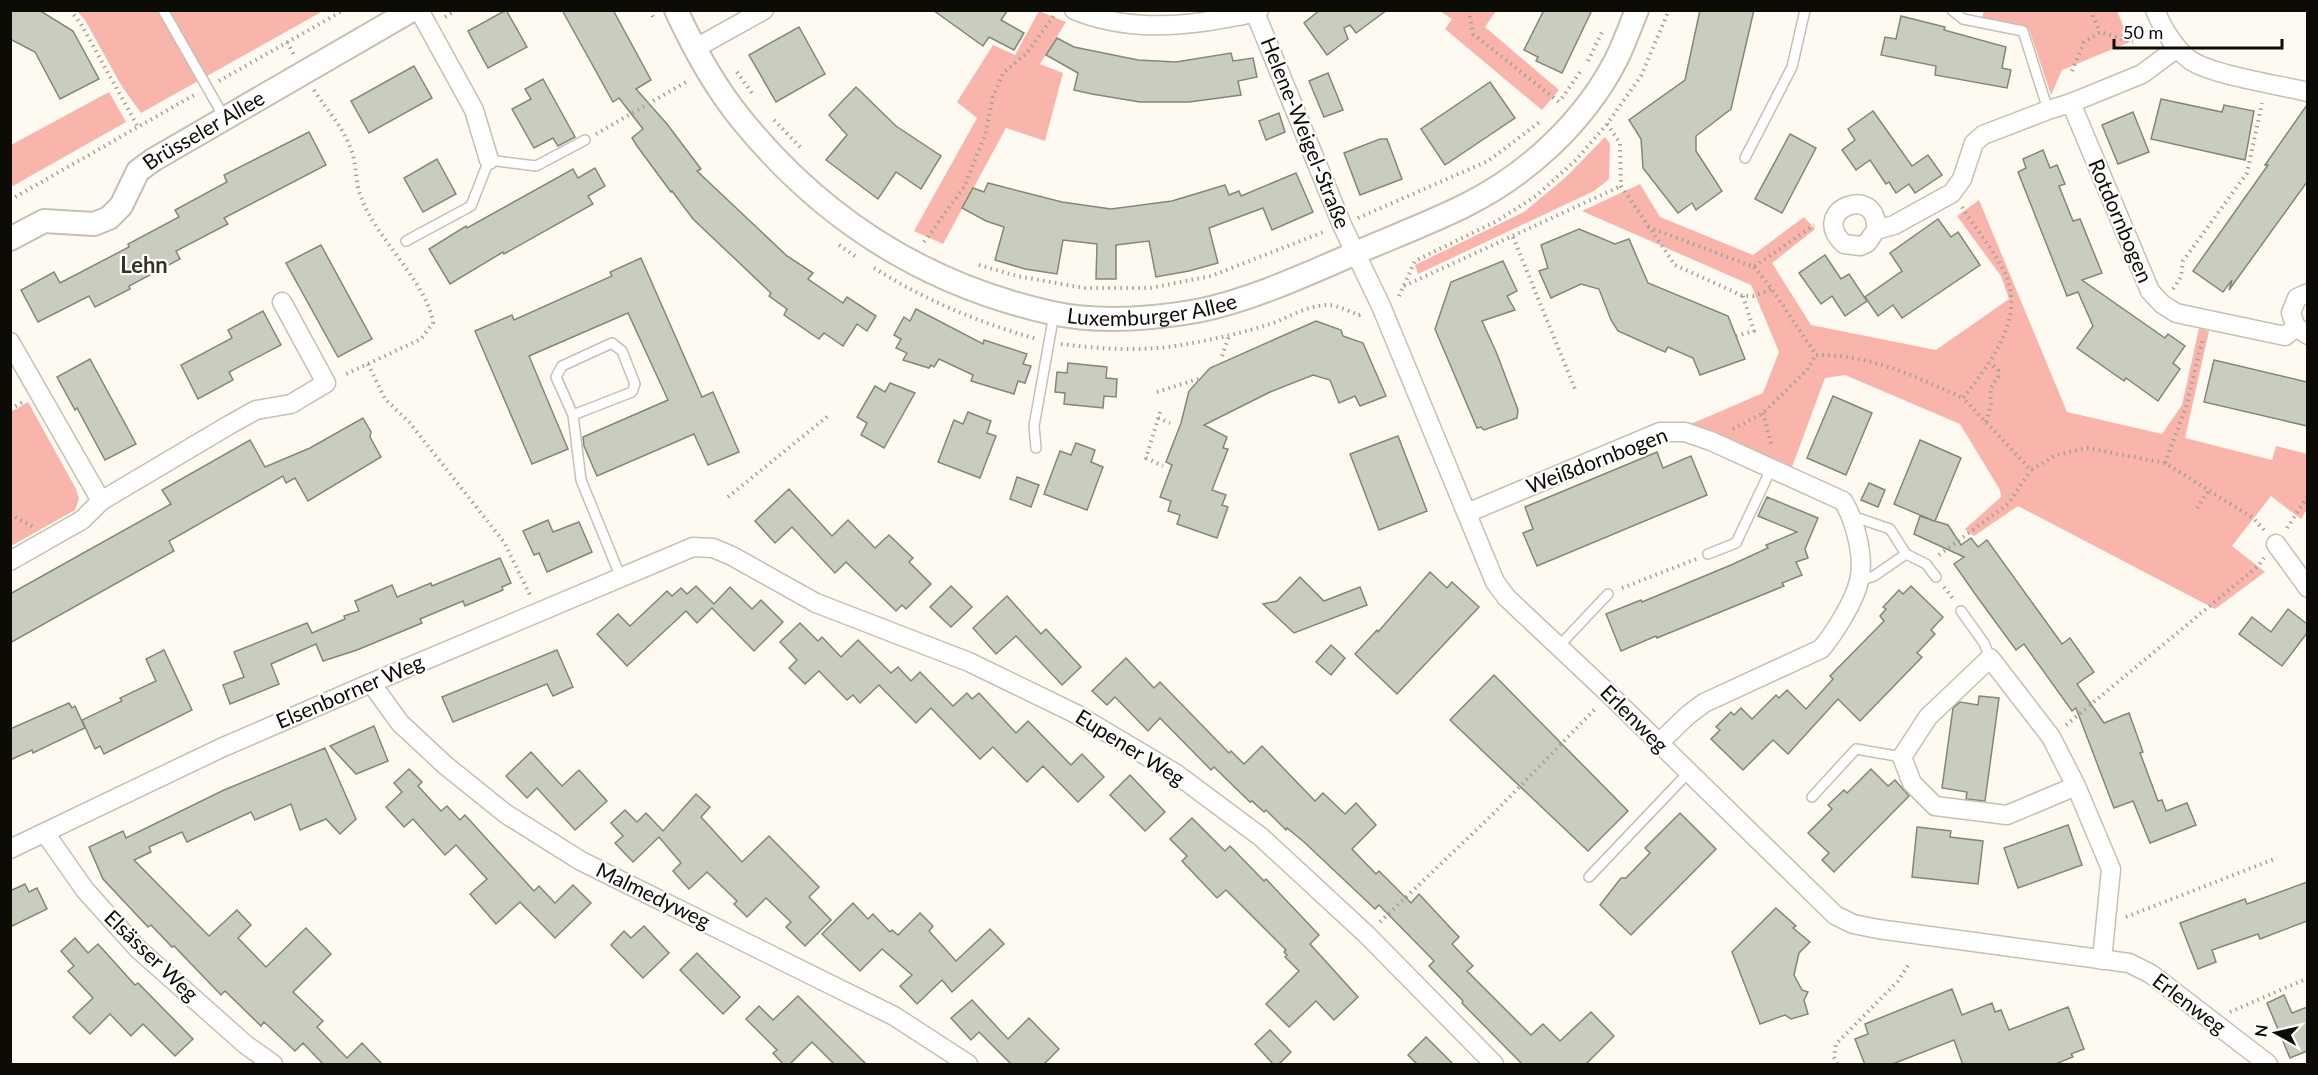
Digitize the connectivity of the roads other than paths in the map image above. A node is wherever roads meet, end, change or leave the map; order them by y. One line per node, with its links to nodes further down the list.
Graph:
1 (163, 10): 17 (lane)
2 (412, 10): 17 (street, Brüsseler Allee)
3 (419, 10): 20 (street)
4 (676, 10): 13 (street, Luxemburger Allee)
5 (764, 10): 13 (street)
6 (1074, 10): 11 (street, Helene-Weigel-Straße)
7 (1637, 10): 24 (street, Luxemburger Allee)
8 (1805, 10): 19 (lane)
9 (1952, 10): 16 (lane)
10 (2155, 10): 12 (street)
11 (1256, 11): 24 (street, Helene-Weigel-Straße)
12 (2177, 48): 14 (street); 15 (street)
13 (694, 49): 27 (street, Luxemburger Allee)
14 (2307, 92)
15 (2071, 103): 16 (street); 28 (street, Rotdornbogen)
16 (2048, 110): 21 (street)
17 (224, 117): 22 (street, Brüsseler Allee)
18 (585, 140): 20 (lane)
19 (1744, 158)
20 (489, 159): 23 (lane)
21 (1876, 230): 21 (street)
22 (10, 239)
23 (406, 241)
24 (1356, 253): 27 (street, Luxemburger Allee); 34 (street, Erlenweg)
25 (2307, 293): 28 (street, Rotdornbogen)
26 (282, 302): 33 (street)
27 (1054, 313): 31 (lane)
28 (2302, 331)
29 (10, 342): 33 (street)
30 (573, 416): 30 (lane); 42 (lane)
31 (1036, 448)
32 (1772, 467): 34 (street, Weißdornbogen); 35 (street, Weißdornbogen); 38 (lane)
33 (101, 501): 40 (street)
34 (1467, 513): 47 (street, Erlenweg)
35 (1852, 516): 39 (lane, Weißdornbogen); 43 (street)
36 (2276, 544): 44 (street)
37 (693, 547): 42 (street, Elsenborner Weg); 61 (street, Eupener Weg)
38 (1708, 554)
39 (1906, 554): 41 (lane); 43 (lane)
40 (10, 561)
41 (1936, 577)
42 (621, 578): 49 (street, Elsenborner Weg)
43 (1859, 581): 50 (street)
44 (2307, 588)
45 (1608, 594): 47 (lane)
46 (1961, 611): 48 (lane)
47 (1559, 646): 50 (street, Erlenweg)
48 (1990, 658): 51 (street); 53 (street)
49 (371, 683): 55 (street, Elsenborner Weg); 60 (street, Malmedyweg)
50 (1659, 743): 52 (street, Erlenweg)
51 (1902, 757): 53 (street); 54 (lane)
52 (1688, 773): 57 (lane); 58 (street, Erlenweg)
53 (2076, 786): 58 (street)
54 (1812, 797)
55 (45, 833): 56 (street, Elsenborner Weg); 59 (street, Elsässer Weg)
56 (10, 849)
57 (1588, 877)
58 (2102, 960): 62 (street, Erlenweg)
59 (273, 1065)
60 (968, 1065)
61 (1494, 1065)
62 (2268, 1065)

